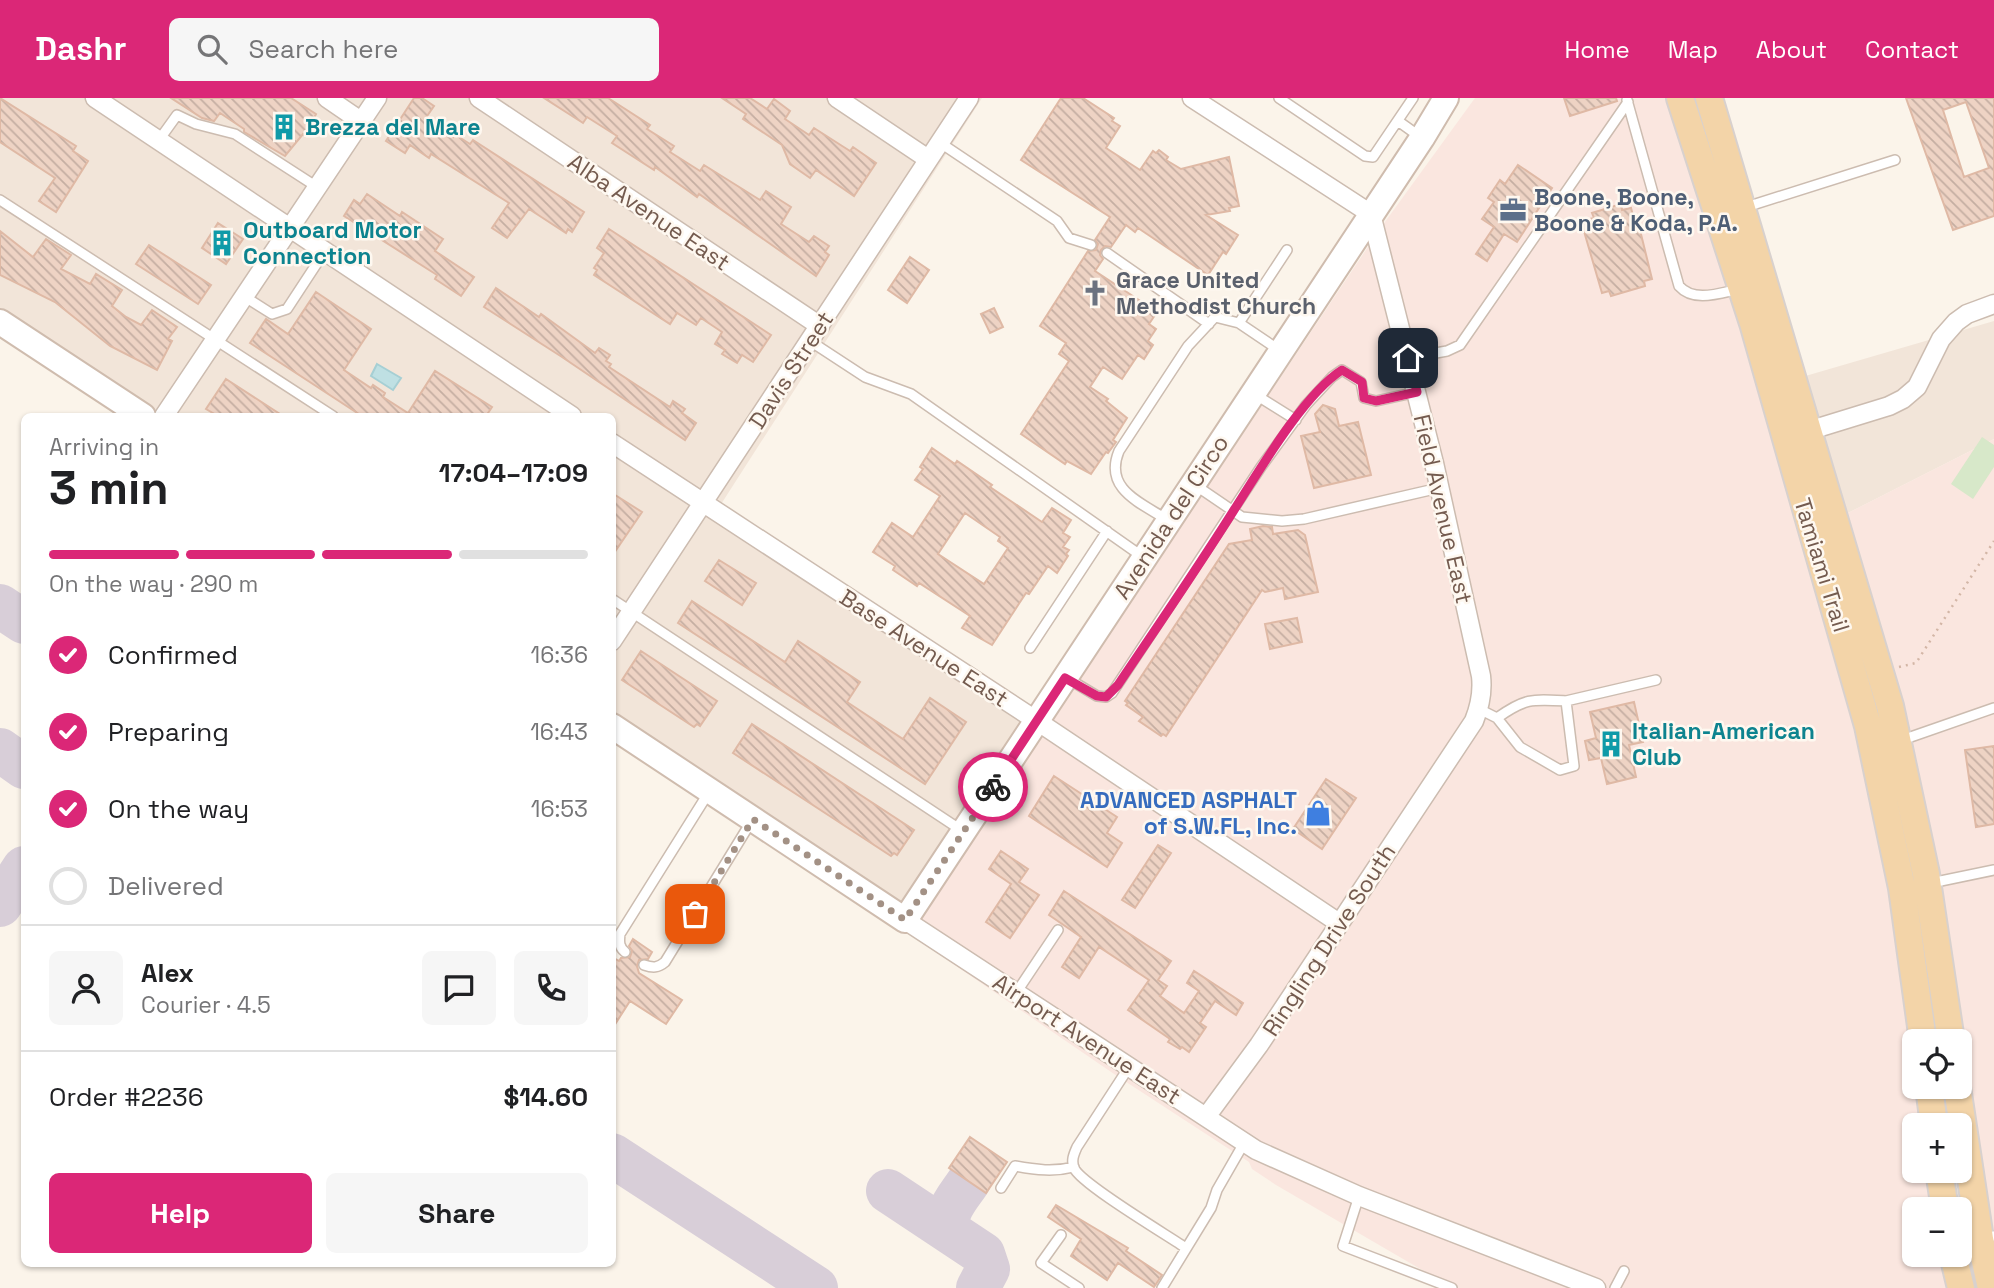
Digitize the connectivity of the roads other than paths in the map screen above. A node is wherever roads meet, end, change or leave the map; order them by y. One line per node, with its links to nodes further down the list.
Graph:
1 (95, 98): 17 (street)
2 (327, 98): 14 (street)
3 (377, 98): 14 (street)
4 (479, 98): 36 (street, Alba Avenue East)
5 (837, 98): 19 (street)
6 (969, 98): 18 (street, Davis Street)
7 (1192, 98): 24 (street)
8 (1279, 98): 15 (lane)
9 (1413, 98): 15 (lane)
10 (1680, 98): 23 (main road, Tamiami Trail)
11 (1709, 98): 23 (main road, Tamiami Trail)
12 (1627, 100): 30 (lane); 39 (lane)
13 (1445, 103): 16 (street, Avenida del Circo)
14 (362, 121): 21 (street)
15 (1398, 121): 16 (lane)
16 (1422, 138): 24 (street, Avenida del Circo)
17 (159, 141): 21 (lane); 25 (street)
18 (939, 142): 19 (street, Davis Street); 26 (lane)
19 (928, 159): 36 (street, Davis Street)
20 (1895, 160): 23 (lane)
21 (317, 187): 25 (street)
22 (0, 200): 37 (lane)
23 (1730, 213): 30 (main road, Tamiami Trail)
24 (1371, 214): 38 (street, Avenida del Circo); 39 (street, Field Avenue East)
25 (290, 227): 27 (street); 31 (street)
26 (1091, 245)
27 (325, 250): 31 (lane); 45 (street)
28 (1287, 250): 34 (lane)
29 (1107, 253): 35 (lane)
30 (1754, 286): 47 (main road, Tamiami Trail)
31 (245, 297): 37 (street)
32 (1994, 304): 47 (street)
33 (0, 322): 42 (street)
34 (1239, 323): 35 (lane); 38 (lane)
35 (1209, 324): 53 (lane)
36 (815, 333): 51 (street, Davis Street); 54 (lane)
37 (217, 340): 43 (street); 44 (lane)
38 (1281, 351): 41 (street, Avenida del Circo)
39 (1408, 358): 40 (street, Field Avenue East)
40 (1417, 392): 46 (lane); 50 (street, Field Avenue East)
41 (1253, 393): 46 (lane); 49 (street, Avenida del Circo)
42 (138, 413)
43 (166, 413)
44 (328, 413)
45 (568, 413)
46 (1296, 420): 52 (lane)
47 (1797, 434): 68 (main road, Tamiami Trail); 69 (main road, Tamiami Trail)
48 (616, 446): 51 (street, Base Avenue East)
49 (1193, 484): 52 (lane); 53 (street, Avenida del Circo)
50 (1439, 488): 52 (lane); 64 (street, Field Avenue East)
51 (702, 504): 57 (street, Davis Street); 66 (street, Base Avenue East)
52 (1234, 512): 60 (lane)
53 (1169, 521): 55 (street, Avenida del Circo)
54 (1107, 531): 55 (lane); 59 (lane)
55 (1144, 558): 60 (street, Avenida del Circo)
56 (616, 602): 57 (lane)
57 (632, 612): 58 (street, Davis Street); 73 (lane)
58 (616, 635)
59 (1030, 648)
60 (1065, 678): 66 (street, Avenida del Circo)
61 (1656, 680): 62 (lane)
62 (1566, 701): 65 (lane); 65 (lane)
63 (1994, 708): 68 (lane)
64 (1479, 709): 65 (lane); 70 (street, Field Avenue East)
65 (1497, 718)
66 (1037, 721): 73 (street, Avenida del Circo); 78 (street, Base Avenue East)
67 (616, 729): 71 (street, Airport Avenue East)
68 (1899, 741): 69 (lane); 75 (main road, Tamiami Trail)
69 (1873, 748): 76 (main road, Tamiami Trail)
70 (1448, 760): 78 (street, Ringling Drive South)
71 (710, 791): 72 (street, Airport Avenue East); 80 (lane)
72 (753, 819): 77 (street, Airport Avenue East); 81 (lane)
73 (964, 831): 77 (street, Avenida del Circo)
74 (1994, 870): 75 (lane)
75 (1928, 884): 76 (lane); 84 (main road, Tamiami Trail)
76 (1902, 888): 83 (main road, Tamiami Trail)
77 (905, 920): 82 (street, Airport Avenue East)
78 (1339, 923): 87 (street, Ringling Drive South)
79 (1058, 930): 82 (lane)
80 (625, 952)
81 (644, 965)
82 (1016, 993): 85 (street, Airport Avenue East)
83 (1921, 1029)
84 (1949, 1029)
85 (1129, 1067): 87 (street, Airport Avenue East); 89 (lane)
86 (1959, 1099): 93 (main road)
87 (1206, 1117): 88 (street, Airport Avenue East)
88 (1244, 1143): 91 (street, Airport Avenue East); 94 (lane)
89 (1074, 1167): 90 (lane); 94 (lane)
90 (1001, 1188)
91 (1359, 1196): 99 (lane); 100 (street, Airport Avenue East)
92 (1061, 1234): 97 (lane)
93 (1978, 1240): 103 (main road)
94 (1186, 1248): 98 (lane)
95 (1956, 1267): 102 (main road)
96 (1624, 1271): 101 (lane)
97 (1079, 1288)
98 (1162, 1288)
99 (1452, 1288)
100 (1596, 1288)
101 (1615, 1288)
102 (1961, 1288)
103 (1990, 1288)

